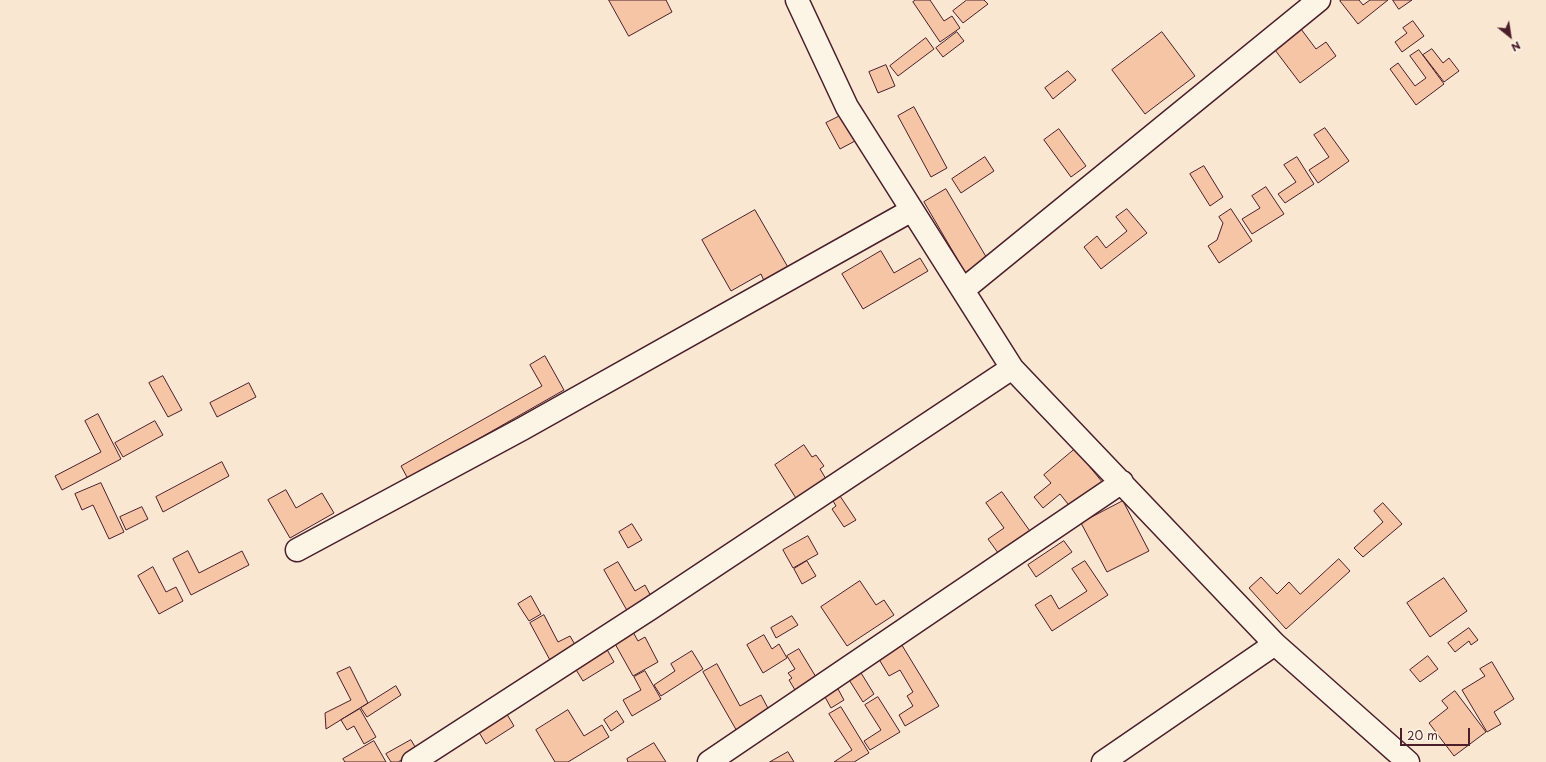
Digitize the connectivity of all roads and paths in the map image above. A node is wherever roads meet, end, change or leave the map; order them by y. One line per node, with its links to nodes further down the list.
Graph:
1 (797, 0): 3 (street)
2 (1319, 0): 4 (street)
3 (912, 210): 4 (street); 7 (street)
4 (963, 290): 5 (street)
5 (1012, 368): 6 (street); 9 (street)
6 (1122, 482): 8 (street); 10 (street)
7 (297, 550)
8 (1275, 644): 11 (street); 12 (street)
9 (413, 762)
10 (709, 762)
11 (1103, 762)
12 (1408, 762)

